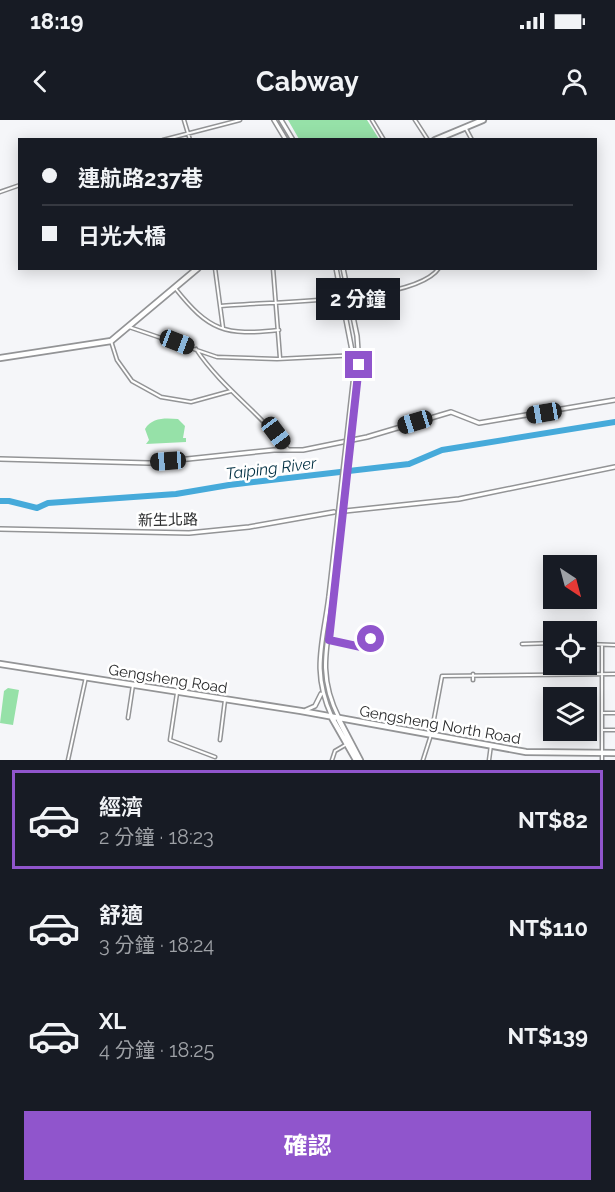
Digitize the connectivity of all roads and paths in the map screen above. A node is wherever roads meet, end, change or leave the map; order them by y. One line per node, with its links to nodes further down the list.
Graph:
1 (184, 120): 9 (street)
2 (240, 120): 9 (street)
3 (274, 120): 12 (street)
4 (281, 120): 13 (street)
5 (372, 120): 14 (street)
6 (416, 120): 15 (street)
7 (483, 120): 8 (main road)
8 (465, 128): 16 (main road); 17 (street)
9 (188, 134): 10 (street); 11 (street)
10 (171, 138)
11 (189, 138)
12 (285, 138)
13 (292, 138)
14 (383, 138)
15 (427, 138)
16 (440, 138)
17 (471, 138)
18 (18, 186): 19 (street)
19 (0, 192)
20 (196, 270): 26 (main road)
21 (215, 270): 30 (street)
22 (273, 270): 29 (street)
23 (336, 270): 27 (street)
24 (343, 270): 28 (street)
25 (436, 270): 28 (street)
26 (175, 288): 31 (main road); 32 (street)
27 (342, 298): 28 (street); 29 (street); 36 (street)
28 (348, 298): 37 (street)
29 (277, 301): 30 (street); 33 (street)
30 (221, 306): 32 (street)
31 (129, 327): 34 (main road); 35 (street)
32 (223, 328): 33 (street)
33 (279, 330): 39 (street)
34 (111, 341): 38 (main road); 41 (street)
35 (196, 349): 39 (street); 41 (street)
36 (353, 354): 37 (street); 39 (street); 40 (street)
37 (360, 355): 40 (street)
38 (0, 358)
39 (280, 358)
40 (357, 366): 50 (street, bridge); 57 (street, bridge)
41 (231, 391): 43 (street)
42 (615, 400): 43 (street)
43 (288, 449): 44 (street)
44 (0, 459)
45 (615, 467): 46 (street)
46 (345, 511)
47 (334, 512): 48 (street, 新生北路)
48 (0, 529)
49 (373, 631): 50 (street)
50 (329, 640): 58 (street)
51 (522, 644): 52 (street)
52 (543, 644)
53 (597, 645): 54 (street)
54 (602, 645): 55 (street); 60 (street)
55 (615, 645)
56 (0, 664): 62 (main road, Gengsheng Road)
57 (319, 666): 58 (street); 65 (street)
58 (325, 667): 73 (street)
59 (473, 674): 60 (street); 63 (street); 76 (street)
60 (602, 674): 61 (street); 70 (street)
61 (615, 675)
62 (86, 678): 64 (main road, Gengsheng Road); 83 (street)
63 (473, 680)
64 (133, 685): 66 (main road, Gengsheng Road); 71 (street)
65 (321, 692): 68 (street); 72 (street)
66 (177, 693): 67 (main road, Gengsheng Road); 82 (street)
67 (225, 700): 68 (main road, Gengsheng Road); 77 (street)
68 (301, 711): 72 (main road, Gengsheng Road)
69 (615, 713): 70 (street)
70 (602, 714): 74 (street)
71 (128, 718)
72 (332, 718): 73 (main road, Gengsheng North Road); 78 (main road)
73 (339, 720): 76 (main road, Gengsheng North Road); 86 (main road)
74 (602, 730): 75 (street); 80 (street)
75 (615, 730)
76 (431, 735): 79 (main road, Gengsheng North Road); 87 (street)
77 (220, 740)
78 (347, 744): 84 (street); 85 (main road)
79 (491, 745): 80 (main road, Gengsheng North Road); 88 (street)
80 (602, 753): 81 (main road, Gengsheng North Road); 89 (street)
81 (615, 753)
82 (215, 757)
83 (68, 760)
84 (332, 760)
85 (356, 760)
86 (360, 760)
87 (423, 760)
88 (489, 760)
89 (602, 760)

